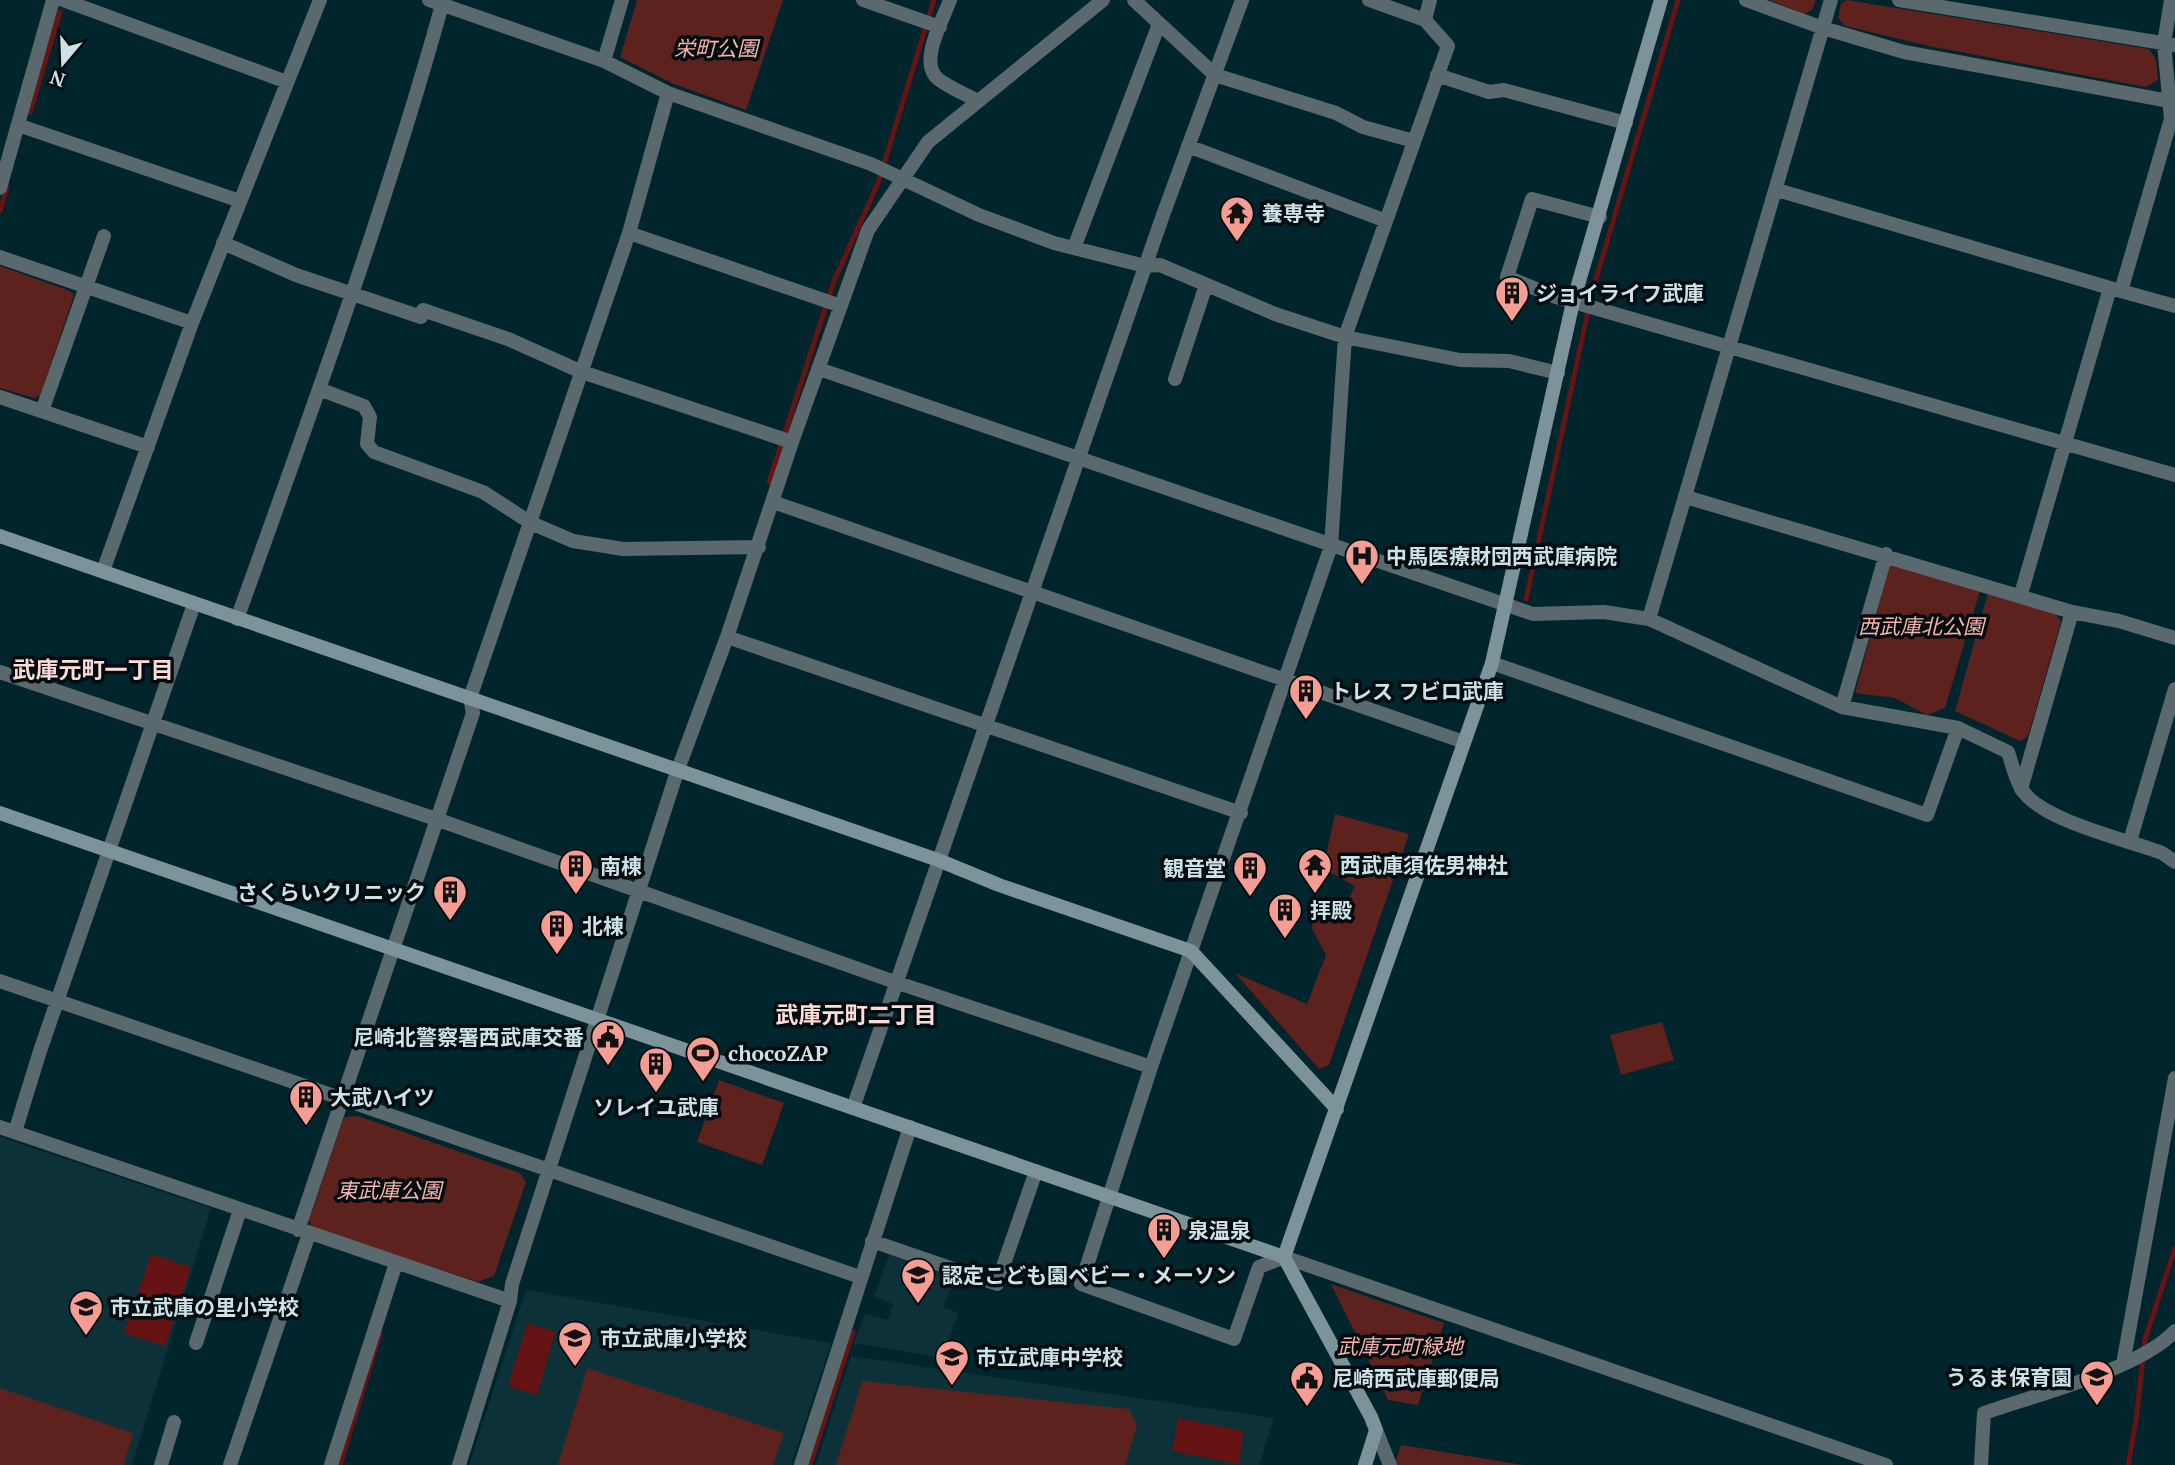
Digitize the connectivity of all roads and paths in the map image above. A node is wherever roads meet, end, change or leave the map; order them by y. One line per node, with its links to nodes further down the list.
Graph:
1 (53, 0): 31 (street)
2 (63, 0): 26 (street)
3 (320, 0): 26 (street)
4 (622, 0): 23 (street)
5 (863, 0): 19 (street)
6 (950, 0): 19 (street)
7 (1103, 0): 28 (street)
8 (1134, 0): 20 (street)
9 (1242, 0): 24 (street)
10 (1369, 0): 18 (street)
11 (1430, 0): 18 (street)
12 (1661, 0): 30 (street)
13 (1746, 0): 21 (street)
14 (1830, 0): 21 (street)
15 (1899, 0): 22 (street)
16 (2171, 0): 22 (street)
17 (436, 2): 23 (street); 49 (street)
18 (1425, 20): 25 (street)
19 (932, 24): 28 (street)
20 (1159, 24): 24 (street); 43 (street)
21 (1823, 28): 29 (street); 36 (street)
22 (2170, 44): 29 (street)
23 (604, 61): 27 (street)
24 (1214, 75): 32 (street); 33 (street)
25 (1437, 75): 30 (street); 32 (street)
26 (287, 82): 37 (street)
27 (668, 93): 34 (street); 40 (street)
28 (978, 101): 34 (street)
29 (2173, 102): 48 (street)
30 (1626, 123): 38 (street)
31 (18, 125): 35 (street); 37 (street)
32 (1414, 141): 39 (street)
33 (1188, 146): 39 (street); 45 (street)
34 (901, 178): 43 (street); 51 (street)
35 (0, 188)
36 (1777, 190): 48 (street); 55 (street)
37 (240, 201): 42 (street)
38 (1600, 217): 50 (street); 50 (street)
39 (1386, 221): 54 (street)
40 (629, 233): 51 (street); 57 (street)
41 (104, 236): 47 (street)
42 (223, 243): 49 (street); 53 (street)
43 (1074, 247): 45 (street)
44 (0, 257): 47 (street)
45 (1145, 266): 46 (street); 66 (street)
46 (1206, 285): 54 (street); 59 (street)
47 (85, 286): 53 (street); 62 (street)
48 (2115, 289): 52 (street); 64 (street)
49 (351, 293): 57 (street); 60 (street)
50 (1573, 302): 55 (street); 58 (street)
51 (841, 306): 56 (street)
52 (2175, 306)
53 (192, 323): 65 (street)
54 (1345, 337): 58 (street); 72 (street)
55 (1729, 346): 64 (street); 68 (street)
56 (819, 369): 63 (street); 66 (street)
57 (583, 372): 63 (street); 70 (street)
58 (1558, 373): 79 (street)
59 (1175, 379)
60 (319, 389): 70 (street); 82 (street)
61 (0, 397): 62 (street)
62 (43, 411): 65 (street)
63 (792, 442): 69 (street)
64 (2066, 443): 67 (street); 77 (street)
65 (148, 447): 75 (street)
66 (1079, 458): 72 (street); 76 (street)
67 (2175, 475)
68 (1686, 497): 74 (street); 81 (street)
69 (772, 502): 73 (street); 76 (street)
70 (531, 523): 73 (street); 89 (street)
71 (0, 536): 75 (street)
72 (1331, 546): 79 (street); 87 (street)
73 (759, 547): 83 (street)
74 (1886, 554): 77 (street); 90 (street)
75 (103, 571): 78 (street)
76 (1031, 593): 87 (street); 92 (street)
77 (2021, 594): 80 (street)
78 (194, 604): 82 (street); 91 (street)
79 (1506, 604): 81 (street); 85 (street)
80 (2072, 612): 84 (street); 96 (street)
81 (1649, 618): 90 (street)
82 (237, 619): 89 (street)
83 (727, 637): 92 (street); 95 (street)
84 (2175, 638)
85 (1492, 663): 93 (street); 94 (street)
86 (0, 672): 91 (street)
87 (1285, 681): 94 (street); 98 (street)
88 (2175, 690): 100 (street)
89 (470, 698): 95 (street); 99 (street)
90 (1842, 707): 93 (street)
91 (153, 724): 99 (street); 101 (street)
92 (985, 725): 98 (street); 102 (street)
93 (1958, 728): 96 (street)
94 (1464, 742): 115 (street)
95 (677, 772): 102 (street); 104 (street)
96 (2021, 789): 100 (street)
97 (0, 813): 101 (street)
98 (1241, 813): 106 (street)
99 (436, 819): 104 (street); 105 (street)
100 (2130, 841): 103 (street)
101 (109, 849): 105 (street); 109 (street)
102 (938, 860): 106 (street); 108 (street)
103 (2175, 862)
104 (638, 890): 108 (street); 110 (street)
105 (392, 948): 110 (street); 113 (street)
106 (1191, 951): 111 (street); 115 (street)
107 (0, 981): 109 (street)
108 (895, 982): 111 (street); 114 (street)
109 (57, 1001): 113 (street); 118 (street)
110 (595, 1019): 114 (street); 119 (street)
111 (1151, 1067): 121 (street)
112 (2175, 1078): 131 (street)
113 (341, 1097): 119 (street); 123 (street)
114 (853, 1108): 117 (street)
115 (1337, 1109): 125 (street)
116 (0, 1127): 118 (street)
117 (910, 1128): 120 (street); 124 (street)
118 (15, 1132): 122 (street)
119 (547, 1167): 127 (street); 128 (street)
120 (1036, 1171): 121 (street); 124 (street)
121 (1110, 1196): 125 (street); 125 (street)
122 (240, 1210): 123 (street); 130 (street)
123 (303, 1232): 126 (street); 135 (street)
124 (872, 1241): 127 (street)
125 (1284, 1257): 133 (street); 141 (street)
126 (396, 1264): 128 (street); 136 (street)
127 (860, 1277): 138 (street)
128 (510, 1301): 137 (street)
129 (2175, 1331): 131 (street)
130 (196, 1343)
131 (2123, 1364): 142 (street)
132 (174, 1422): 134 (street)
133 (1376, 1430): 139 (street); 140 (street)
134 (161, 1465)
135 (230, 1465)
136 (331, 1465)
137 (459, 1465)
138 (801, 1465)
139 (1365, 1465)
140 (1390, 1465)
141 (1885, 1465)
142 (1981, 1465)

